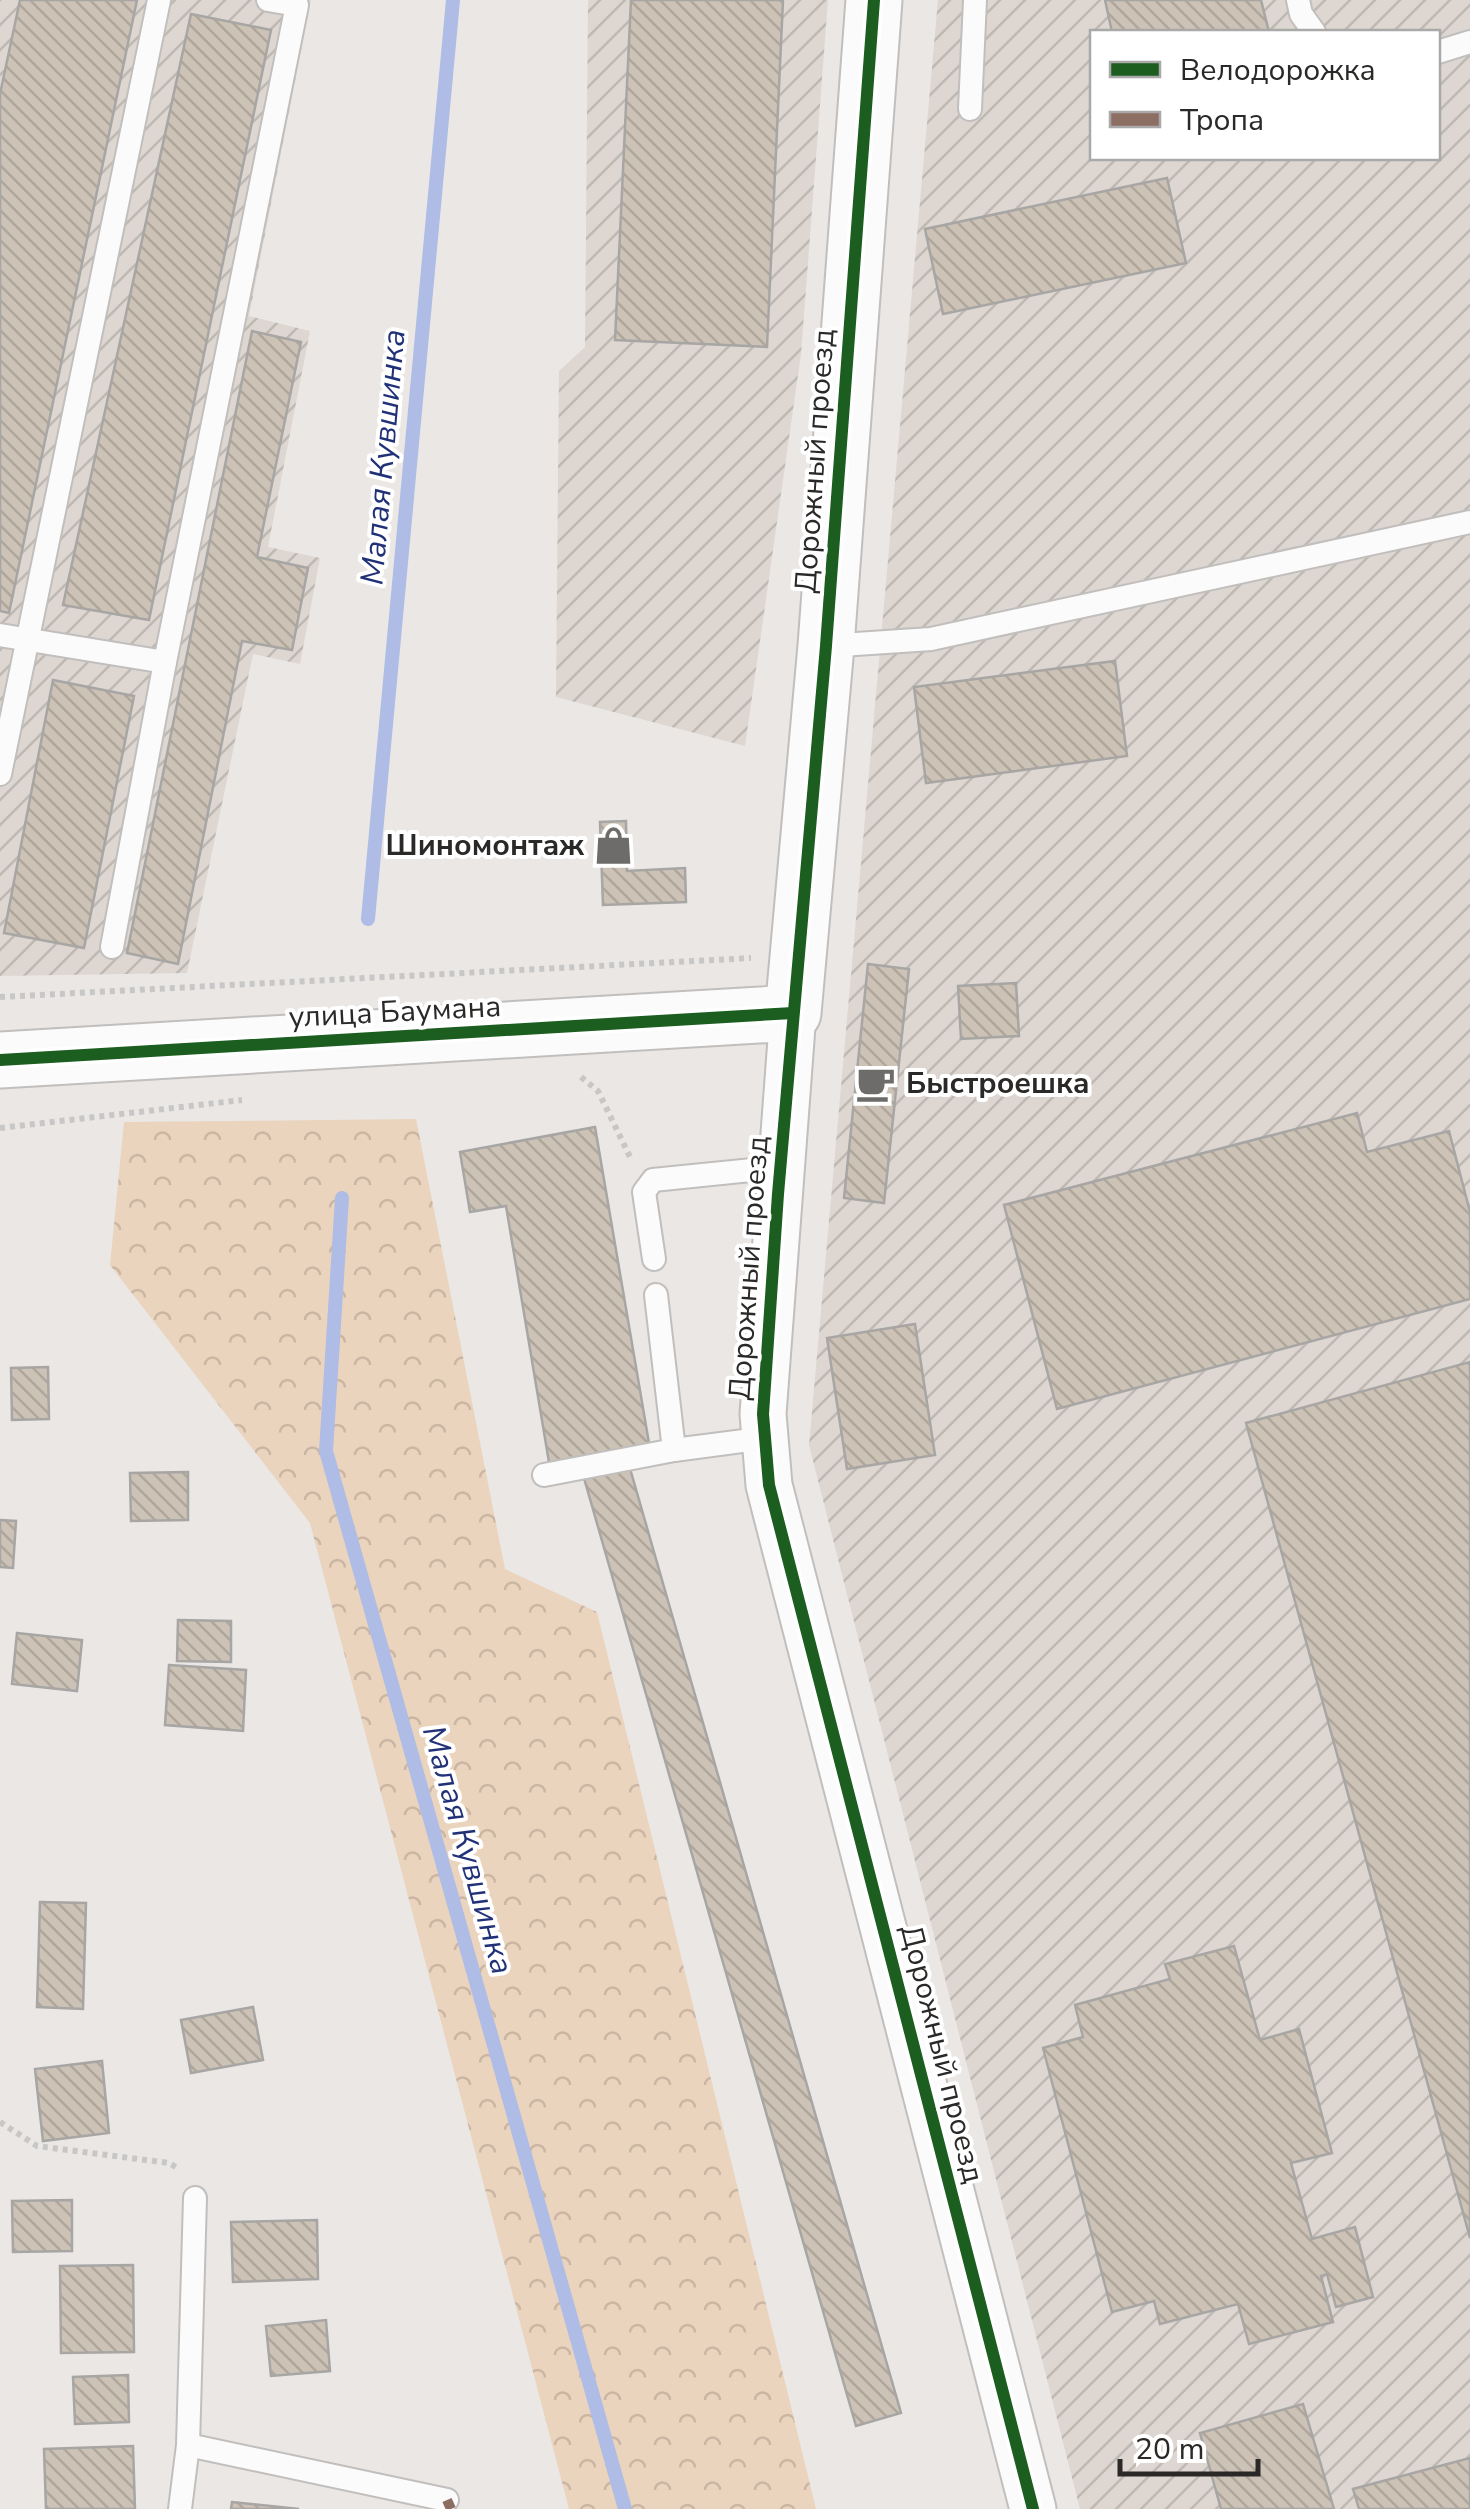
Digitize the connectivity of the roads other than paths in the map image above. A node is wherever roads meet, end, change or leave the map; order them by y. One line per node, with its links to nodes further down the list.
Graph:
1 (159, 0): 12 (lane)
2 (268, 0): 14 (lane)
3 (874, 0): 13 (street, Дорожный проезд)
4 (975, 0): 9 (lane)
5 (1298, 0): 6 (lane)
6 (1313, 30)
7 (1470, 42): 8 (lane)
8 (1440, 51)
9 (970, 109)
10 (1470, 522): 13 (lane)
11 (0, 635): 12 (lane)
12 (27, 640): 14 (lane); 15 (lane)
13 (826, 646): 17 (street, Дорожный проезд)
14 (165, 662): 16 (lane)
15 (0, 774)
16 (112, 947)
17 (792, 1014): 18 (street, улица Баумана); 19 (street, Дорожный проезд)
18 (0, 1060)
19 (781, 1168): 20 (lane); 22 (street, Дорожный проезд)
20 (654, 1260)
21 (656, 1295): 23 (lane)
22 (766, 1438): 23 (lane); 29 (street, Дорожный проезд)
23 (674, 1450): 24 (lane)
24 (544, 1475)
25 (194, 2198): 26 (lane)
26 (188, 2445): 27 (lane); 28 (lane)
27 (447, 2500)
28 (180, 2509)
29 (1034, 2509)

